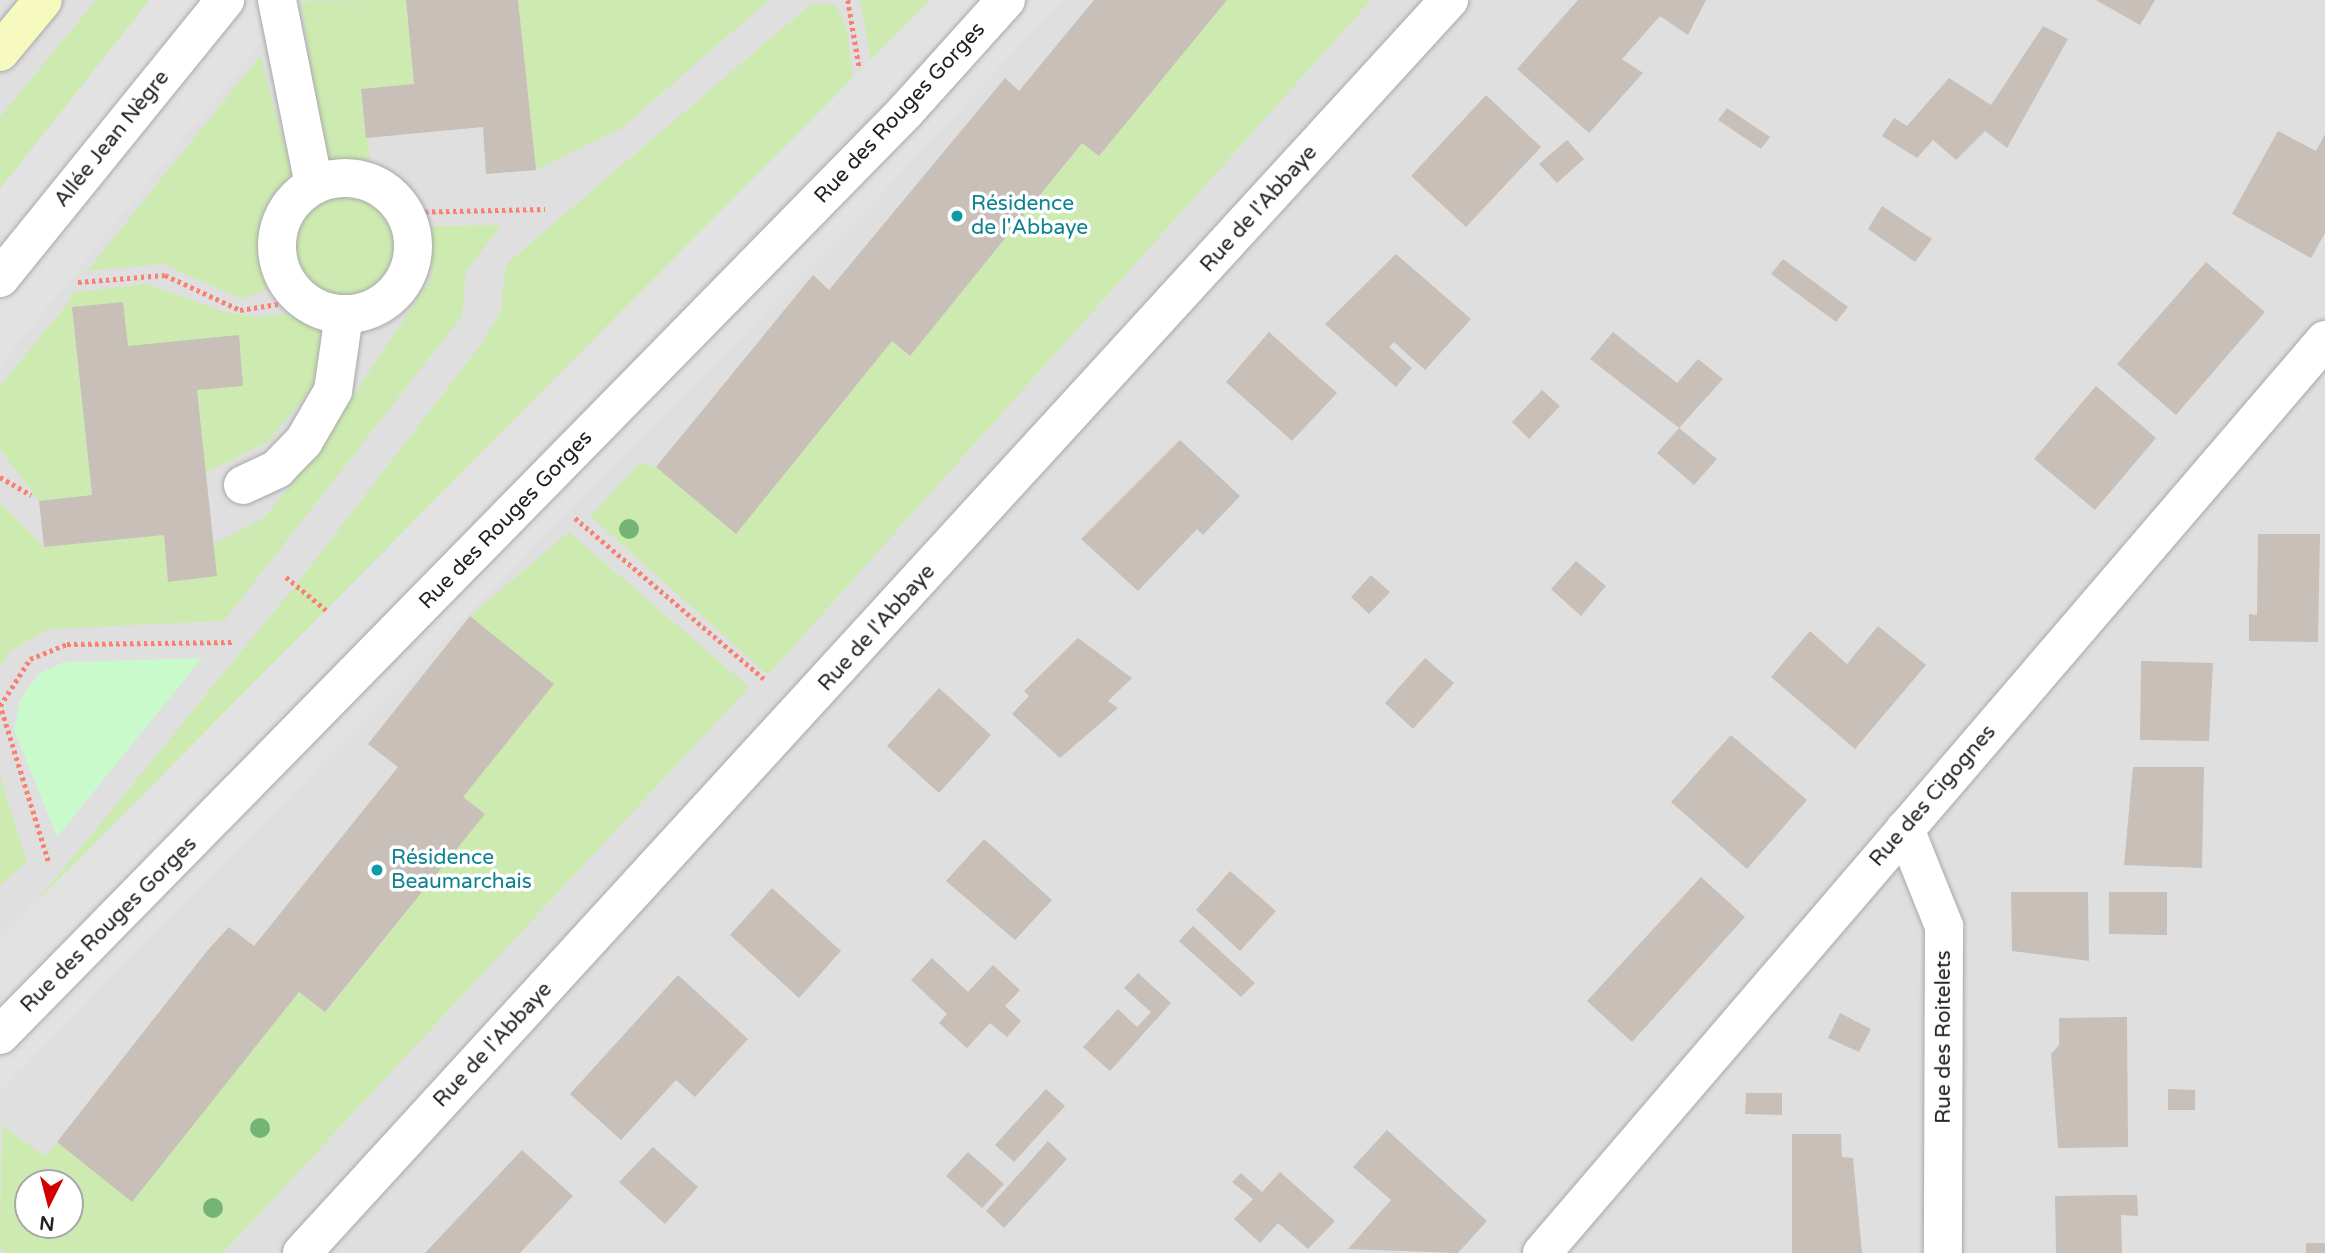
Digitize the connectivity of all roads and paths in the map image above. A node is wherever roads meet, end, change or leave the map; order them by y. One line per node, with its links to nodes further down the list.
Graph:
1 (43, 0): 7 (main road)
2 (225, 0): 12 (street, Allée Jean Nègre)
3 (276, 0): 9 (street)
4 (848, 0): 8 (path)
5 (1006, 0): 27 (street, Rue des Rouges Gorges)
6 (1449, 0): 28 (street, Rue de l'Abbaye)
7 (0, 52)
8 (859, 66)
9 (314, 185): 11 (street); 14 (street)
10 (545, 209): 11 (path)
11 (404, 212): 15 (street)
12 (0, 278)
13 (78, 282): 14 (path)
14 (303, 300): 15 (street)
15 (344, 315): 18 (street)
16 (2325, 340): 25 (street, Rue des Cigognes)
17 (0, 477): 19 (path)
18 (243, 485)
19 (31, 495)
20 (575, 518): 24 (path)
21 (286, 577): 22 (path)
22 (326, 610)
23 (234, 642): 26 (path)
24 (764, 679)
25 (1905, 829): 29 (street, Rue des Cigognes); 30 (street, Rue des Roitelets)
26 (48, 861)
27 (0, 1035)
28 (302, 1253)
29 (1542, 1253)
30 (1943, 1253)

